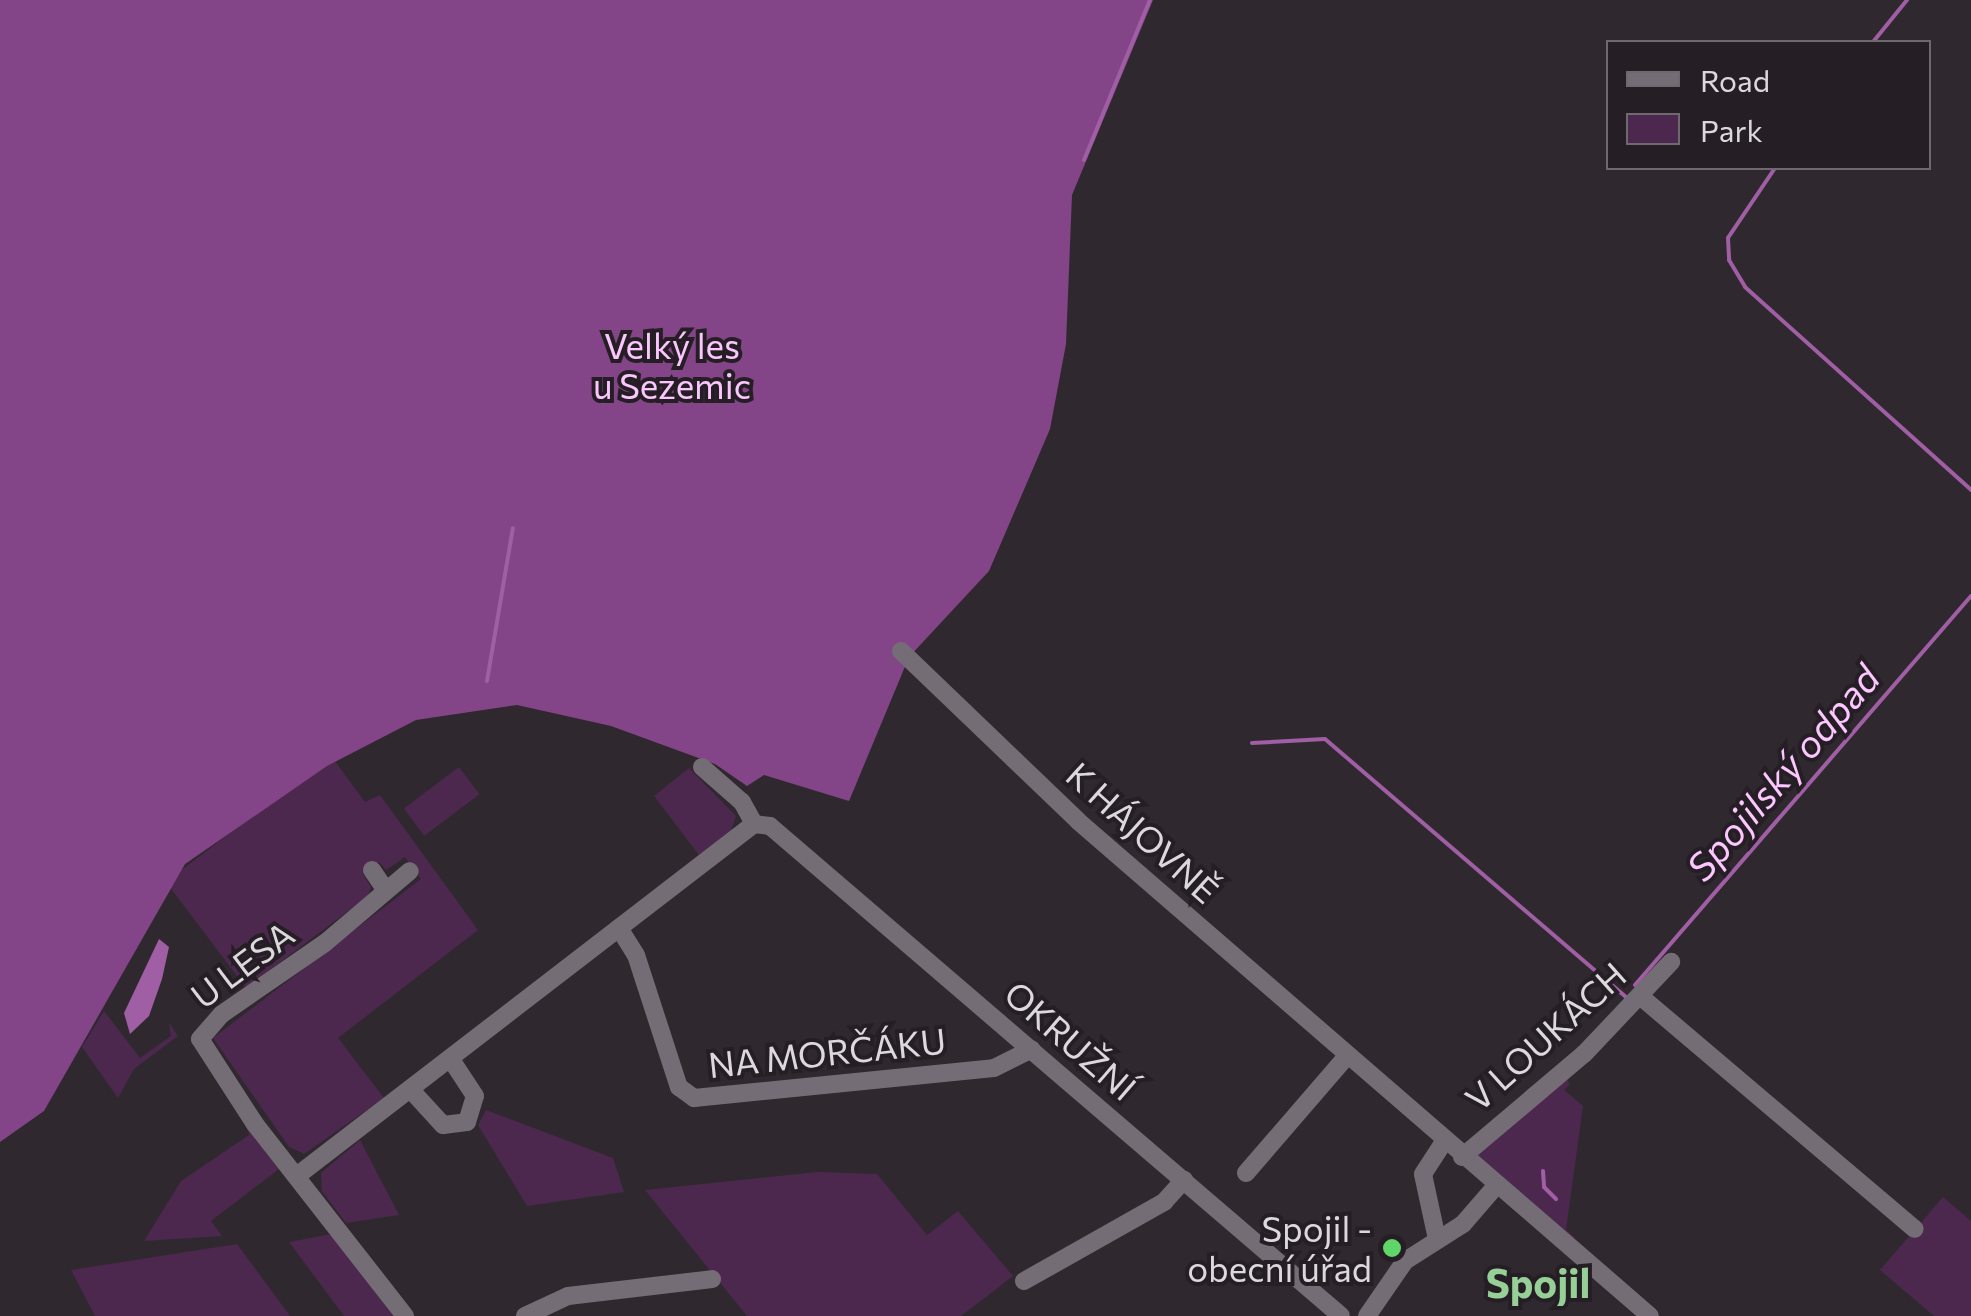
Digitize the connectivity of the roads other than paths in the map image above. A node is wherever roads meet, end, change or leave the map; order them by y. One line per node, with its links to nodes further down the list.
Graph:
1 (901, 651): 11 (street, K HÁJOVNĚ)
2 (702, 767): 3 (street, OKRUŽNÍ)
3 (754, 824): 7 (street); 10 (street, OKRUŽNÍ)
4 (372, 870): 6 (street)
5 (410, 871): 6 (street, U LESA)
6 (385, 889): 17 (street, U LESA)
7 (619, 928): 10 (street, NA MORČÁKU); 12 (street)
8 (1672, 962): 9 (street, V LOUKÁCH)
9 (1640, 996): 15 (street, V LOUKÁCH); 20 (street)
10 (1032, 1050): 18 (street, OKRUŽNÍ)
11 (1347, 1056): 14 (street, K HÁJOVNĚ); 16 (street)
12 (450, 1058): 13 (street); 13 (street)
13 (410, 1089): 17 (street)
14 (1444, 1142): 15 (street, K HÁJOVNĚ); 21 (street)
15 (1462, 1158): 19 (street, K HÁJOVNĚ)
16 (1246, 1173)
17 (298, 1175): 24 (street)
18 (1184, 1180): 23 (street); 26 (street, OKRUŽNÍ)
19 (1495, 1187): 21 (street); 28 (street, K HÁJOVNĚ)
20 (1915, 1229)
21 (1437, 1239): 27 (street)
22 (712, 1279): 25 (street)
23 (1024, 1281)
24 (405, 1316)
25 (525, 1316)
26 (1341, 1316)
27 (1367, 1316)
28 (1650, 1316)

